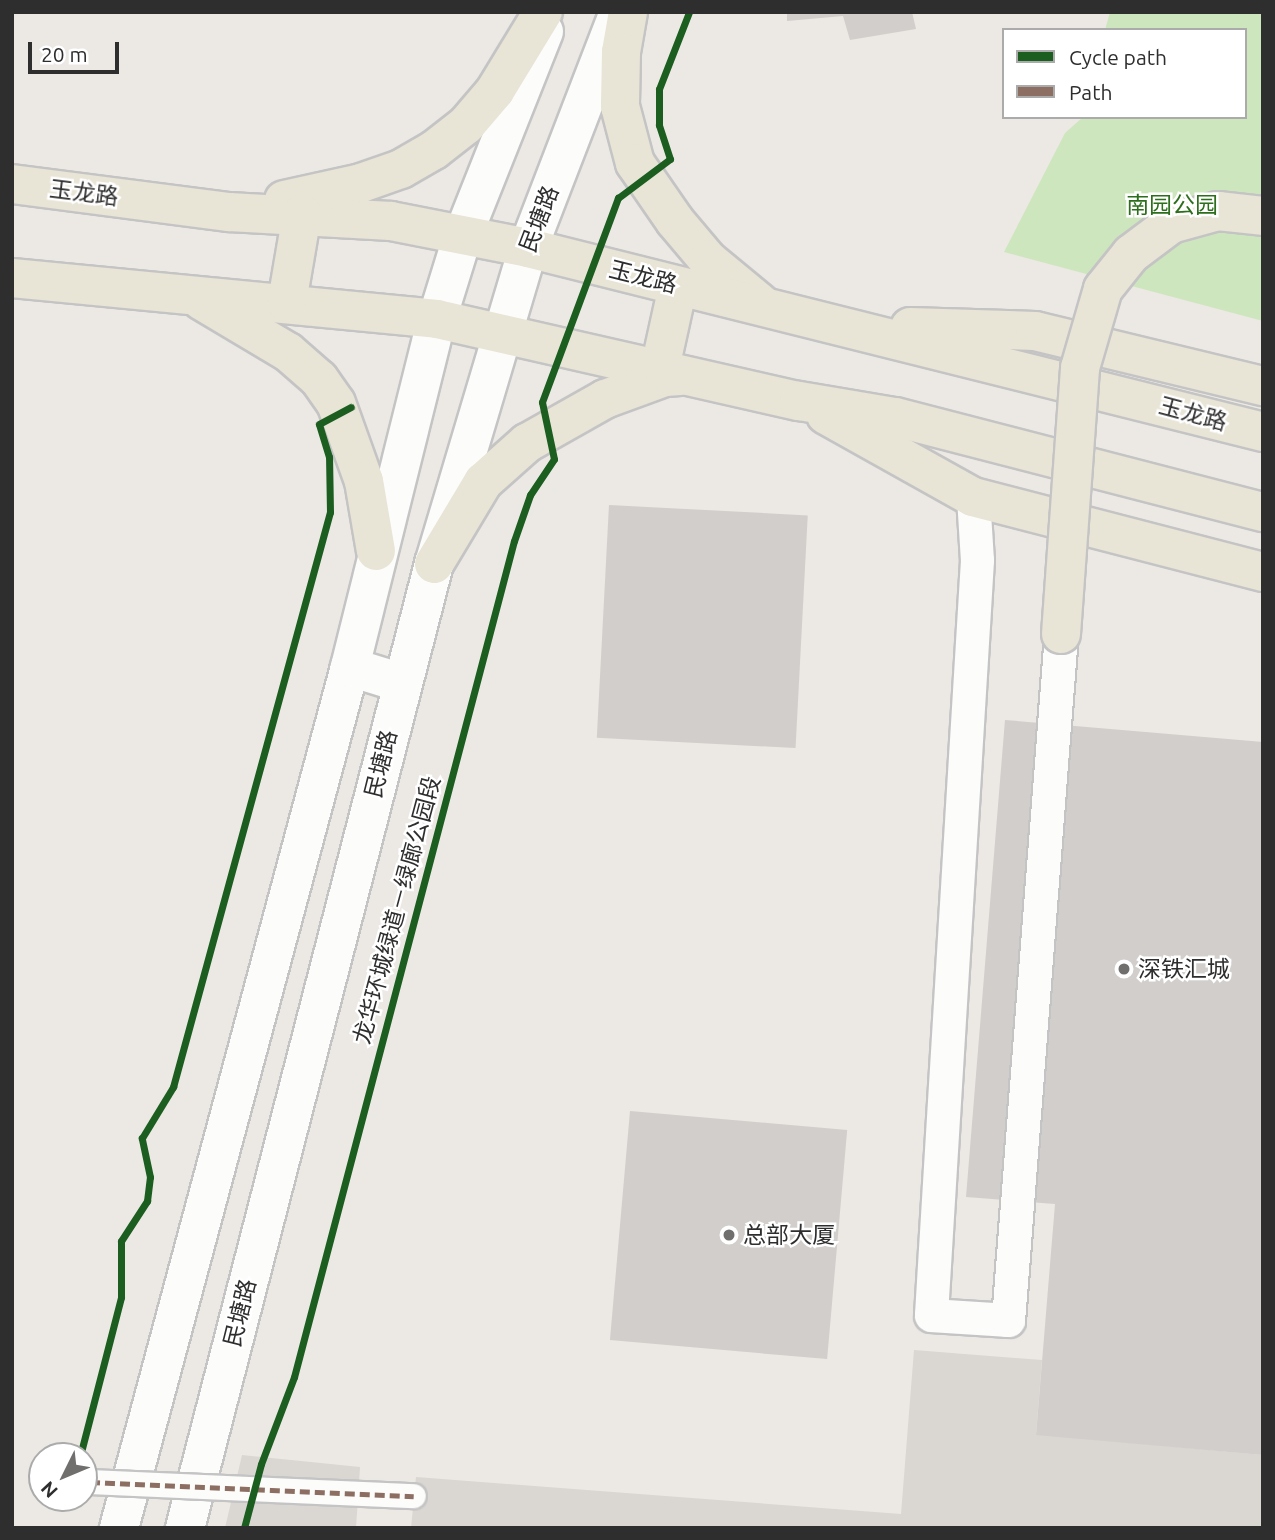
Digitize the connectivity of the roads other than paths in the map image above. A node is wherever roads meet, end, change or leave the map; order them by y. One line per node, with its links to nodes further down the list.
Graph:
1 (543, 12): 6 (main road)
2 (551, 12): 9 (main road)
3 (619, 12): 10 (main road, 民塘路)
4 (628, 12): 15 (main road)
5 (12, 184): 6 (main road, 玉龙路)
6 (229, 212): 7 (main road, 玉龙路)
7 (302, 214): 9 (main road, 玉龙路); 14 (main road)
8 (1263, 216): 28 (main road, bridge)
9 (463, 235): 10 (main road, 玉龙路); 16 (main road)
10 (528, 248): 12 (main road, 玉龙路); 18 (main road, 民塘路)
11 (12, 278): 13 (main road)
12 (678, 286): 15 (main road, 玉龙路); 19 (main road)
13 (180, 292): 14 (main road); 25 (main road)
14 (287, 302): 16 (main road)
15 (765, 308): 17 (main road, 玉龙路)
16 (437, 319): 18 (main road); 25 (main road)
17 (831, 323): 20 (main road); 22 (main road, 玉龙路)
18 (501, 331): 19 (main road); 26 (main road, 民塘路)
19 (674, 372): 21 (main road); 26 (main road)
20 (1263, 386)
21 (800, 401): 23 (main road); 24 (main road)
22 (1263, 432)
23 (973, 497): 27 (main road); 28 (street)
24 (1263, 512)
25 (376, 551): 29 (main road)
26 (434, 564): 30 (main road, 民塘路)
27 (1263, 572)
28 (1061, 634)
29 (351, 667): 30 (main road); 33 (main road)
30 (402, 682): 34 (main road, 民塘路)
31 (98, 1482): 32 (street, bridge)
32 (414, 1496)
33 (119, 1528)
34 (185, 1528)

